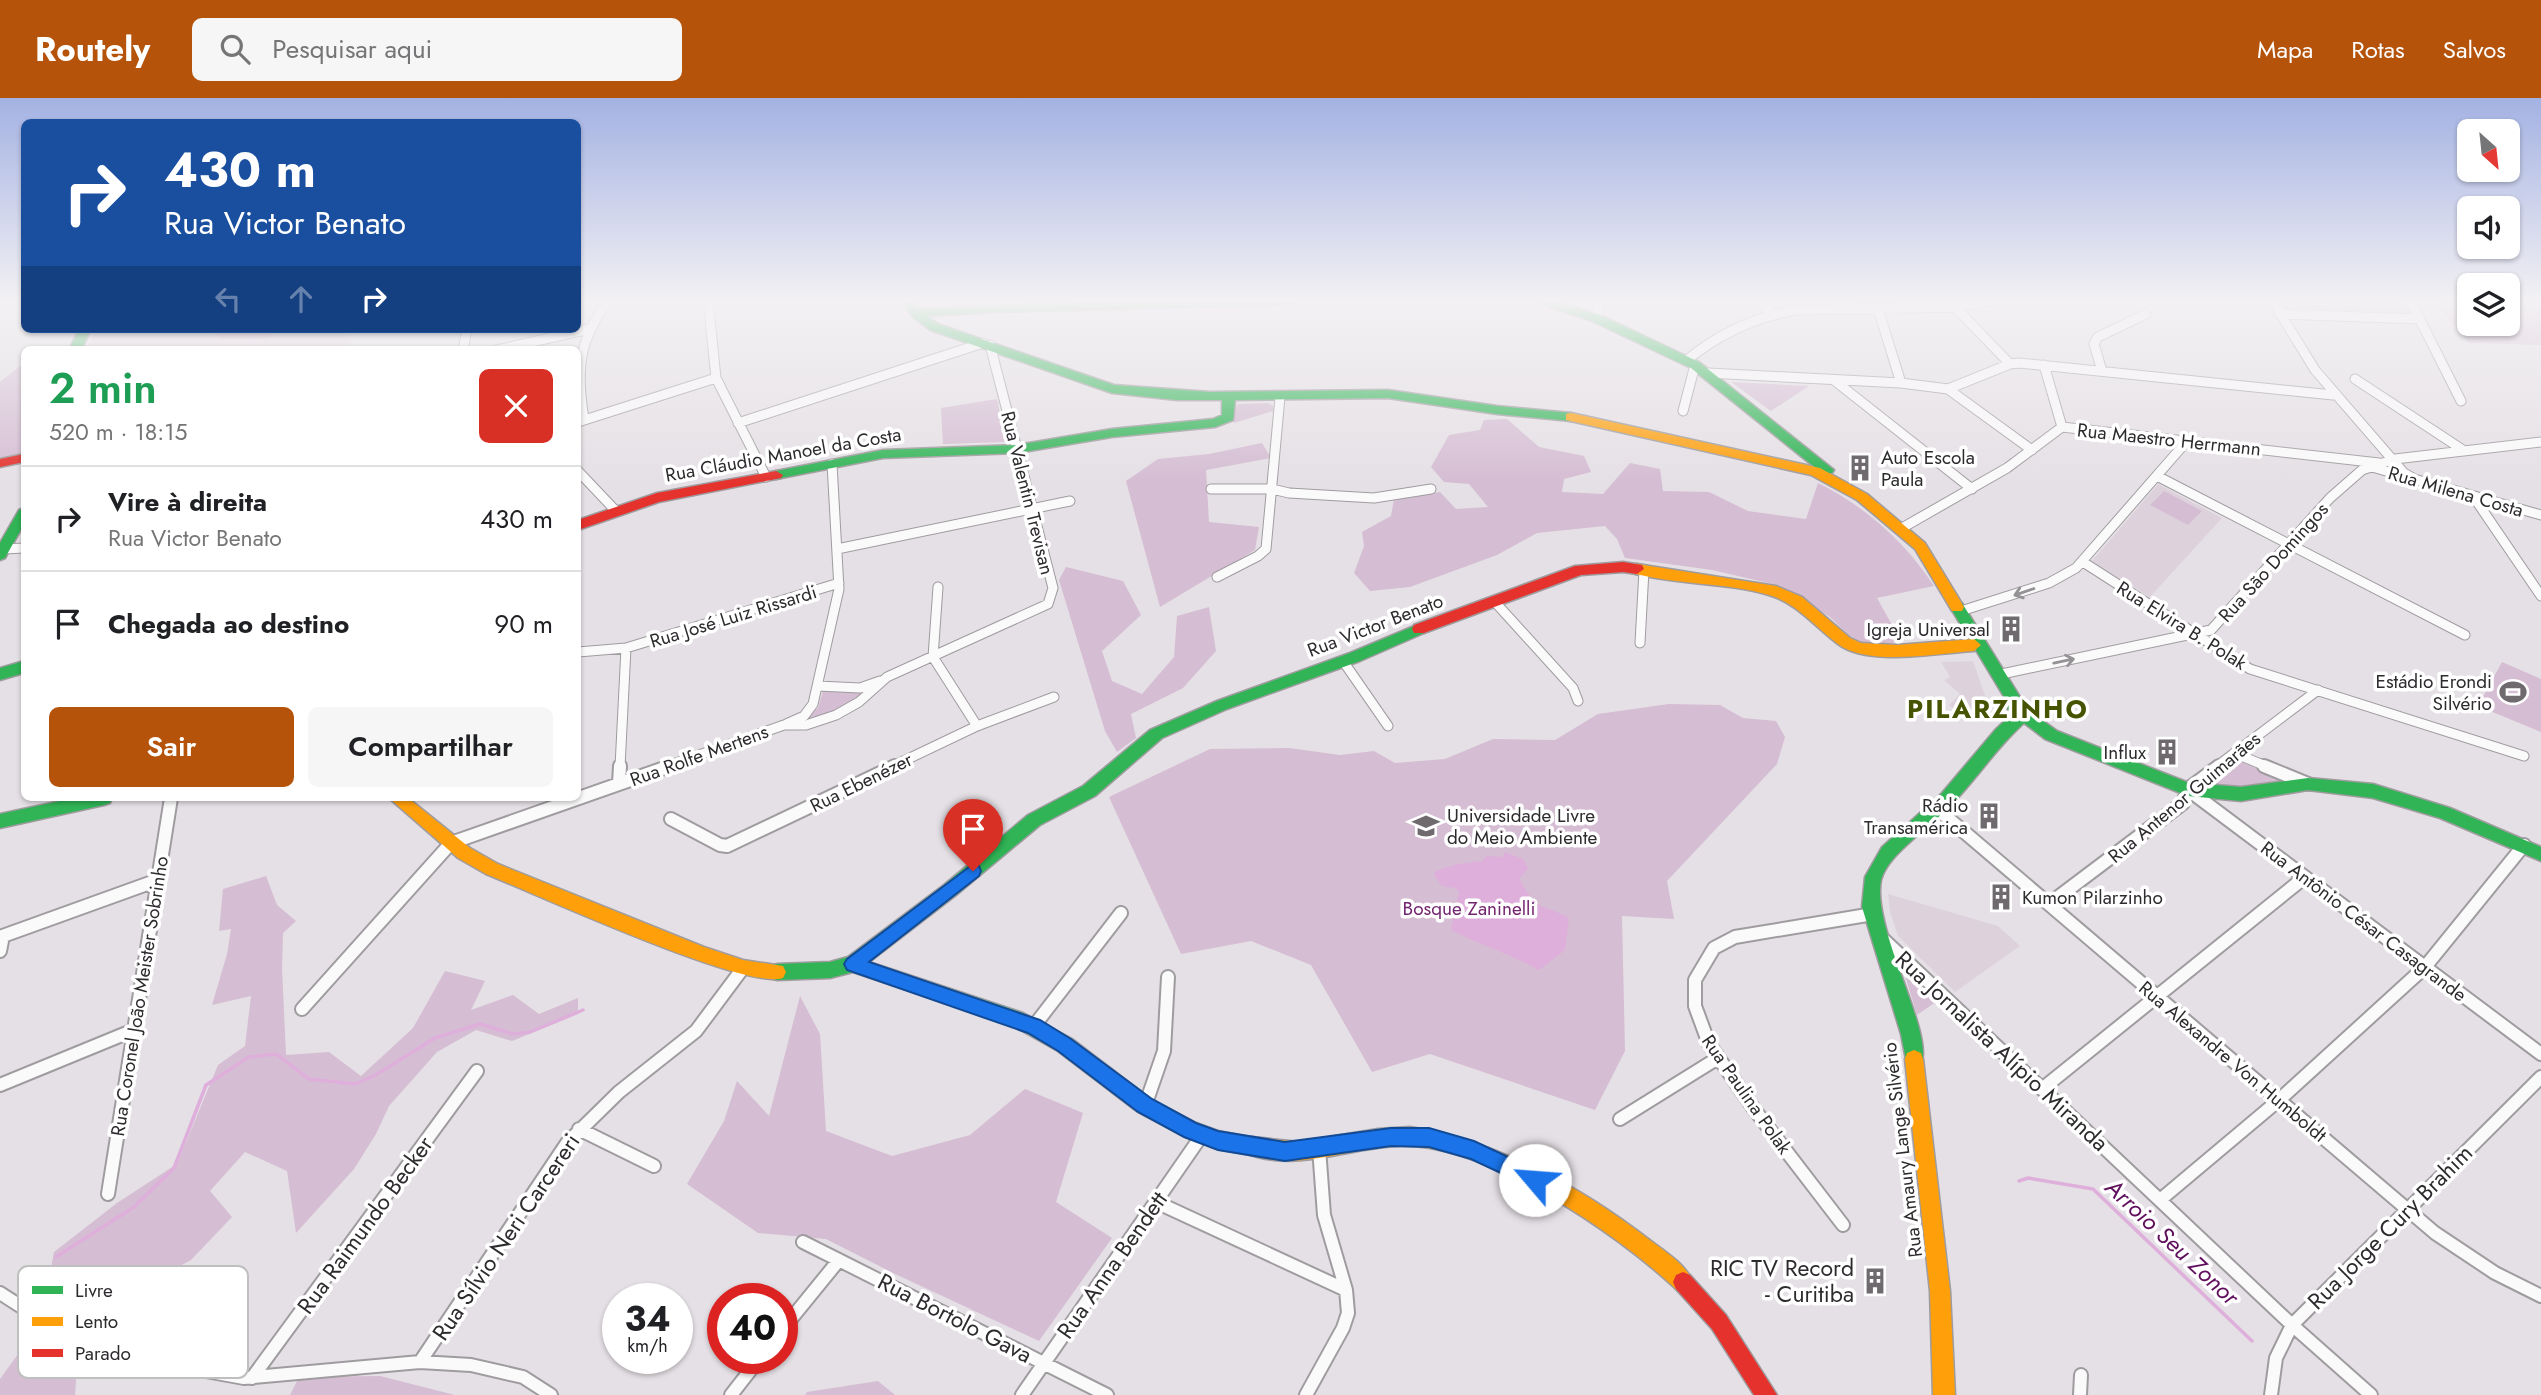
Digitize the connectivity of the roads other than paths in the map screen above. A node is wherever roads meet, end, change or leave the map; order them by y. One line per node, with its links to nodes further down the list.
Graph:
1 (714, 361): 16 (street)
2 (934, 361): 27 (street)
3 (991, 361): 31 (street, Rua Valentin Trevisan)
4 (1032, 361): 22 (street)
5 (1685, 361): 14 (street)
6 (1702, 361): 14 (street)
7 (1894, 361): 19 (street)
8 (2007, 361): 12 (street)
9 (2099, 361): 15 (street)
10 (2306, 361): 21 (street)
11 (2441, 361): 24 (street)
12 (2010, 364): 13 (street); 20 (street)
13 (2044, 365): 15 (street); 28 (street)
14 (1697, 366): 18 (street); 25 (street); 34 (street)
15 (2102, 371): 21 (street)
16 (716, 378): 26 (street); 27 (street)
17 (2355, 379): 33 (street)
18 (1835, 381): 19 (street); 50 (street)
19 (1901, 383): 20 (street)
20 (1948, 389): 32 (street)
21 (2333, 395): 37 (street)
22 (1229, 397): 23 (street); 31 (street, Rua Cláudio Manoel da Costa)
23 (1280, 397): 43 (street); 48 (street)
24 (2461, 401)
25 (1683, 411)
26 (581, 420)
27 (738, 423): 45 (street)
28 (2062, 427): 29 (street, Rua Maestro Herrmann); 32 (street, Rua Maestro Herrmann)
29 (2187, 441): 35 (street, Rua Maestro Herrmann); 44 (street)
30 (2541, 442): 33 (street, Rua São Domingos)
31 (1017, 449): 40 (street, Rua Cláudio Manoel da Costa); 54 (street, Rua Valentin Trevisan)
32 (2032, 450): 50 (street, Rua Maestro Herrmann)
33 (2463, 450): 37 (street, Rua São Domingos)
34 (1805, 454): 43 (street); 52 (street)
35 (2347, 458): 39 (street, Rua Maestro Herrmann); 41 (street)
36 (21, 459): 38 (street)
37 (2395, 459): 39 (street, Rua São Domingos); 46 (street)
38 (0, 463)
39 (2381, 463): 41 (street, Rua São Domingos)
40 (832, 464): 45 (street, Rua Cláudio Manoel da Costa); 62 (street)
41 (2366, 468): 46 (street, Rua Milena Costa); 60 (street, Rua São Domingos)
42 (581, 474): 55 (street)
43 (1823, 475): 52 (street)
44 (2157, 476): 60 (street); 64 (street)
45 (766, 477): 55 (street, Rua Cláudio Manoel da Costa)
46 (2413, 478): 51 (street, Rua Milena Costa)
47 (1211, 489): 48 (street)
48 (1272, 489): 49 (street); 66 (street)
49 (1431, 489)
50 (1972, 489): 59 (street, Rua Maestro Herrmann)
51 (2473, 496): 56 (street, Rua Milena Costa); 70 (street)
52 (1862, 497): 59 (street)
53 (1070, 501): 54 (street)
54 (1032, 507): 62 (street); 71 (street, Rua Valentin Trevisan)
55 (616, 511): 58 (street, Rua Cláudio Manoel da Costa)
56 (2541, 515)
57 (21, 518): 63 (street)
58 (581, 524)
59 (1902, 528): 68 (street)
60 (2290, 544): 74 (street, Rua São Domingos); 75 (street)
61 (21, 549): 63 (street)
62 (837, 549): 67 (street)
63 (2, 552)
64 (2083, 562): 73 (street, one-way to 73); 74 (street, Rua Elvira B. Polak)
65 (1644, 570): 72 (street, Rua Victor Benato); 76 (street); 77 (street, Rua Victor Benato)
66 (1217, 577)
67 (839, 583): 78 (street, Rua José Luiz Rissardi); 86 (street)
68 (1944, 585): 73 (street); 77 (street)
69 (938, 587): 80 (street)
70 (2541, 596)
71 (1051, 600): 80 (street, Rua Rolfe Mertens)
72 (1494, 601): 81 (street, Rua Victor Benato); 89 (street)
73 (1961, 611): 84 (street)
74 (2198, 634): 84 (street, Rua São Domingos, one-way to 74); 87 (street, Rua Elvira B. Polak)
75 (2465, 635)
76 (1640, 643)
77 (1974, 645): 84 (street); 90 (street)
78 (626, 648): 79 (street, Rua José Luiz Rissardi); 96 (street)
79 (581, 652)
80 (933, 657): 85 (street, Rua Rolfe Mertens); 92 (street)
81 (1343, 662): 93 (street); 118 (street, Rua Victor Benato)
82 (21, 668): 83 (street)
83 (0, 674)
84 (1997, 675): 90 (street)
85 (887, 677): 86 (street); 91 (street, Rua Rolfe Mertens)
86 (818, 686): 91 (street)
87 (2318, 690): 94 (street, Rua Antenor Guimarães); 95 (street, Rua Elvira B. Polak)
88 (1054, 697): 92 (street, Rua Ebenézer)
89 (1578, 701)
90 (2023, 714): 98 (street); 104 (street, Rua Amaury Lange Silvério)
91 (784, 725): 96 (street, Rua Rolfe Mertens)
92 (977, 726): 105 (street, Rua Ebenézer)
93 (1388, 726)
94 (2234, 753): 97 (street); 98 (street, Rua Antenor Guimarães)
95 (2524, 756)
96 (619, 783): 99 (street, Rua Rolfe Mertens)
97 (2308, 784): 98 (street); 108 (street)
98 (2188, 789): 110 (street, Rua Antônio César Casagrande); 112 (street, Rua Antenor Guimarães)
99 (581, 797)
100 (90, 801): 106 (street)
101 (171, 801): 111 (street, Rua Coronel João Meister Sobrinho)
102 (401, 801): 107 (street)
103 (569, 801): 107 (street, Rua Rolfe Mertens)
104 (1936, 808): 112 (street, Rua Alexandre Von Humboldt); 114 (street, Rua Amaury Lange Silvério)
105 (671, 820)
106 (0, 821)
107 (451, 843): 120 (street); 123 (street)
108 (2524, 845): 109 (street); 119 (street)
109 (2541, 854)
110 (2305, 877): 119 (street, Rua Antônio César Casagrande); 122 (street)
111 (158, 880): 115 (street); 125 (street, Rua Coronel João Meister Sobrinho)
112 (2049, 904): 122 (street, Rua Alexandre Von Humboldt)
113 (1121, 913): 124 (street)
114 (1873, 914): 116 (street, Rua Amaury Lange Silvério); 127 (street, Rua Paulina Polak)
115 (2, 936): 117 (street)
116 (1880, 936): 131 (street, Rua Jornalista Alípio Miranda); 164 (street, Rua Amaury Lange Silvério)
117 (0, 951)
118 (853, 964): 120 (street); 124 (street)
119 (2425, 967): 126 (street, Rua Antônio César Casagrande); 132 (street)
120 (743, 968): 135 (street, Rua Sílvio Neri Carcereri)
121 (1168, 977): 133 (street)
122 (2157, 996): 131 (street); 132 (street, Rua Alexandre Von Humboldt)
123 (302, 1009)
124 (1034, 1026): 133 (street)
125 (134, 1030): 130 (street); 139 (street, Rua Coronel João Meister Sobrinho)
126 (2541, 1054)
127 (1718, 1058): 134 (street); 143 (street, Rua Paulina Polak)
128 (477, 1071): 157 (street, Rua Raimundo Becker)
129 (2541, 1077): 142 (street, Rua Jorge Cury Brahim)
130 (0, 1085)
131 (2042, 1089): 140 (street, Rua Jornalista Alípio Miranda)
132 (2278, 1100): 140 (street); 142 (street, Rua Alexandre Von Humboldt)
133 (1145, 1106): 136 (street)
134 (1620, 1119)
135 (579, 1129): 138 (street); 152 (street, Rua Sílvio Neri Carcereri)
136 (1202, 1135): 137 (street); 141 (street, Rua Anna Bendett)
137 (1319, 1148): 146 (street); 163 (street)
138 (654, 1166)
139 (108, 1194)
140 (2160, 1200): 151 (street, Rua Jornalista Alípio Miranda)
141 (1156, 1202): 146 (street); 153 (street, Rua Anna Bendett)
142 (2408, 1210): 148 (street, Rua Alexandre Von Humboldt); 151 (street, Rua Jorge Cury Brahim)
143 (1843, 1225)
144 (803, 1242): 145 (street, Rua Bortolo Gava)
145 (839, 1260): 150 (street); 153 (street, Rua Bortolo Gava)
146 (1346, 1290): 162 (street)
147 (0, 1293): 149 (street)
148 (2541, 1296)
149 (18, 1305)
150 (798, 1311)
151 (2292, 1325): 166 (street, Rua Jorge Cury Brahim); 167 (street, Rua Jornalista Alípio Miranda)
152 (420, 1362): 157 (street); 158 (street)
153 (1044, 1363): 160 (street, Rua Anna Bendett); 161 (street, Rua Bortolo Gava)
154 (747, 1374): 159 (street)
155 (2081, 1375): 165 (street)
156 (248, 1377): 157 (street)
157 (252, 1378)
158 (551, 1395)
159 (731, 1395)
160 (1022, 1395)
161 (1107, 1395)
162 (1306, 1395)
163 (1766, 1395)
164 (1944, 1395)
165 (2080, 1395)
166 (2271, 1395)
167 (2371, 1395)

